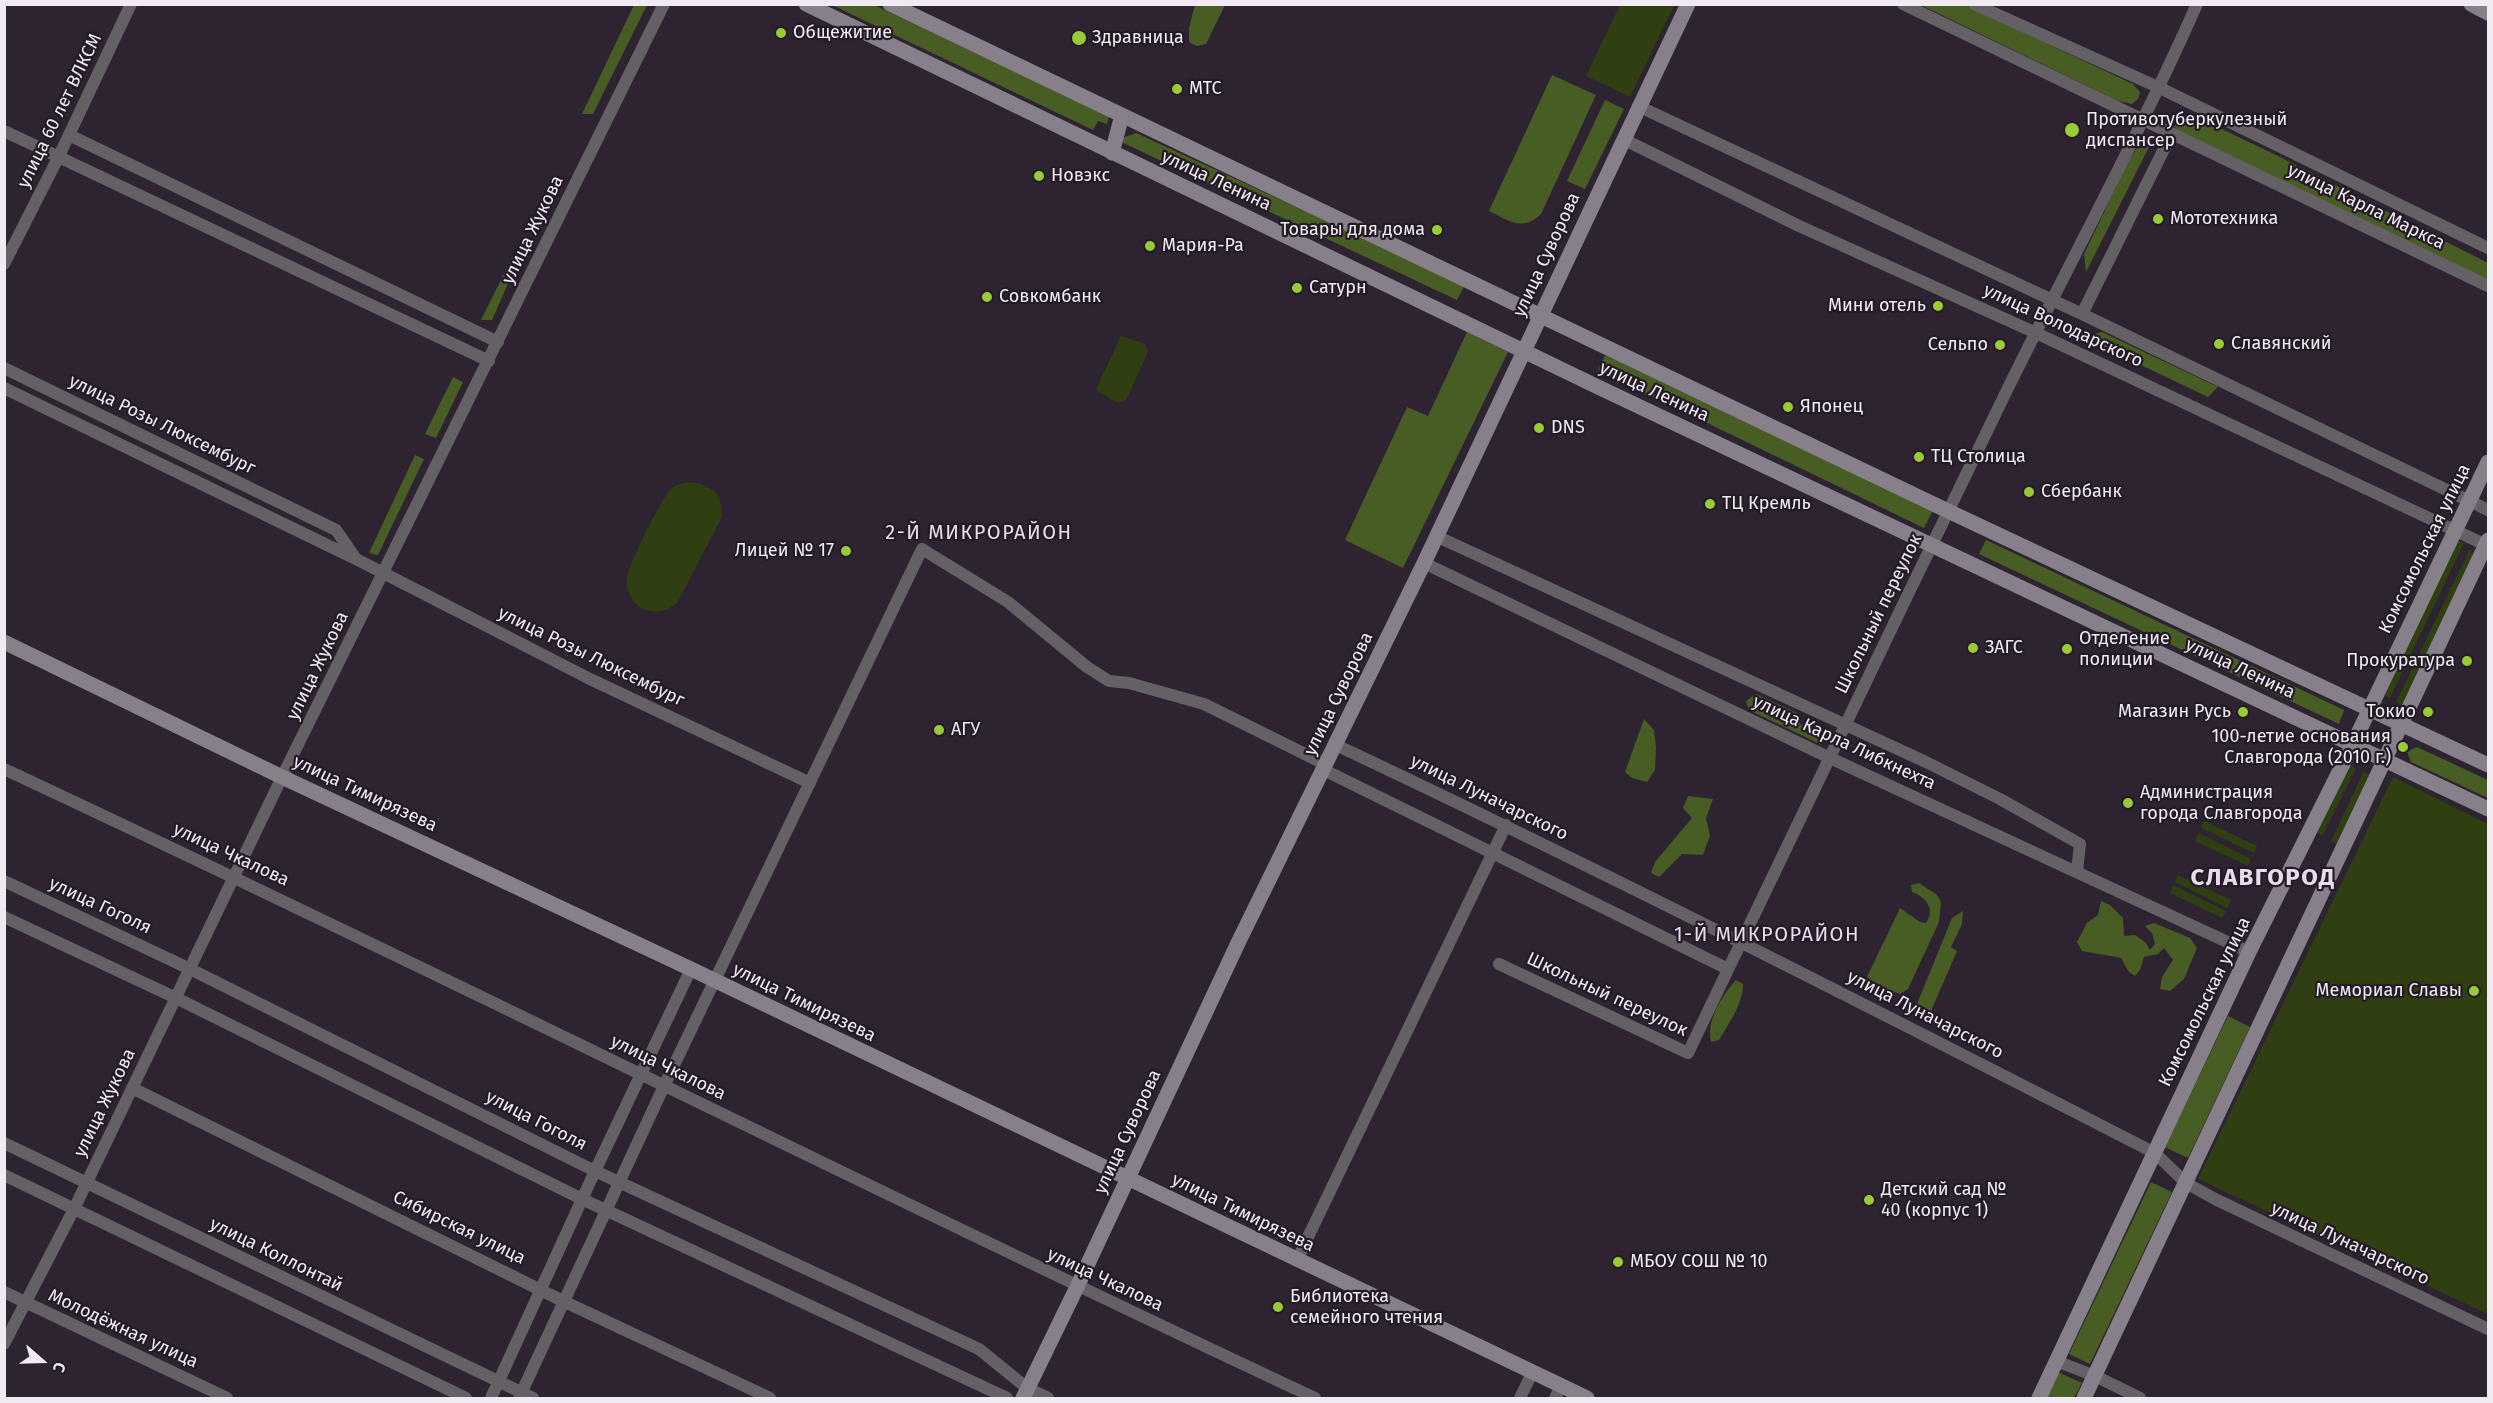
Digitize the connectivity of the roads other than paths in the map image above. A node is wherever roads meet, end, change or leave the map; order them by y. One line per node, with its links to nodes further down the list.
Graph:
1 (131, 4): 17 (street, улица 60 лет ВЛКСМ)
2 (664, 4): 28 (street, улица Жукова)
3 (806, 4): 19 (street, улица Ленина)
4 (890, 4): 13 (street, улица Ленина)
5 (1688, 4): 12 (street, улица Суворова)
6 (1903, 4): 14 (street, улица Карла Маркса)
7 (1974, 4): 11 (street, улица Карла Маркса)
8 (2197, 4): 11 (street, Школьный переулок)
9 (2471, 4): 10 (street)
10 (2488, 13)
11 (2160, 88): 14 (street, Школьный переулок); 21 (street, улица Карла Маркса)
12 (1638, 106): 18 (street, улица Суворова); 24 (street, улица Володарского)
13 (1122, 115): 19 (street); 26 (street, улица Ленина)
14 (2143, 119): 16 (street, улица Карла Маркса); 24 (street, Школьный переулок)
15 (4, 131): 20 (street)
16 (2172, 133): 23 (street, улица Карла Маркса); 25 (street)
17 (69, 135): 20 (street, улица 60 лет ВЛКСМ); 28 (street)
18 (1623, 139): 26 (street, улица Суворова); 27 (street, улица Володарского)
19 (1112, 153): 29 (street, улица Ленина)
20 (59, 156): 22 (street, улица 60 лет ВЛКСМ); 30 (street)
21 (2488, 248)
22 (4, 264)
23 (2488, 286)
24 (2052, 299): 25 (street, улица Володарского); 27 (street, Школьный переулок)
25 (2082, 314): 34 (street, улица Володарского)
26 (1540, 315): 29 (street, улица Суворова); 36 (street, улица Ленина)
27 (2036, 333): 36 (street, Школьный переулок); 37 (street, улица Володарского)
28 (498, 342): 30 (street, улица Жукова)
29 (1523, 351): 38 (street, улица Суворова); 40 (street, улица Ленина)
30 (489, 361): 43 (street, улица Жукова)
31 (4, 368): 41 (street, улица Розы Люксембург)
32 (4, 388): 41 (street, улица Розы Люксембург)
33 (2488, 462): 34 (street, Комсомольская улица)
34 (2470, 501): 35 (street, улица Володарского); 37 (street, Комсомольская улица)
35 (2488, 510)
36 (1948, 511): 40 (street, Школьный переулок); 45 (street, улица Ленина)
37 (2456, 530): 39 (street, улица Володарского); 45 (street, Комсомольская улица)
38 (1436, 536): 42 (street, улица Суворова); 47 (street, улица Карла Либкнехта)
39 (2488, 543): 46 (street)
40 (1933, 544): 47 (street, Школьный переулок); 48 (street, улица Ленина)
41 (358, 560): 43 (street, улица Розы Люксембург)
42 (1424, 563): 49 (street, улица Суворова); 50 (street, улица Карла Либкнехта)
43 (384, 574): 55 (street, улица Жукова); 56 (street, улица Розы Люксембург)
44 (4, 642): 55 (street, улица Тимирязева)
45 (2370, 709): 46 (street, улица Ленина); 48 (street, Комсомольская улица)
46 (2402, 724): 51 (street); 52 (street, улица Ленина)
47 (1846, 725): 50 (street, Школьный переулок); 60 (street, улица Карла Либкнехта)
48 (2353, 744): 51 (street, улица Ленина); 65 (street, Комсомольская улица)
49 (1336, 745): 53 (street, улица Суворова); 58 (street, улица Луначарского)
50 (1830, 758): 60 (street, улица Карла Либкнехта); 64 (street, Школьный переулок)
51 (2385, 759): 57 (street, улица Ленина); 82 (street)
52 (2488, 765)
53 (1325, 767): 56 (street); 59 (street); 79 (street, улица Суворова)
54 (4, 769): 61 (street, улица Чкалова)
55 (282, 777): 61 (street, улица Жукова); 68 (street, улица Тимирязева)
56 (810, 783): 70 (street)
57 (2488, 809)
58 (1506, 825): 59 (street); 64 (street, улица Луначарского)
59 (1493, 853): 69 (street); 86 (street)
60 (2077, 871): 65 (street, улица Карла Либкнехта)
61 (235, 876): 67 (street, улица Жукова); 72 (street, улица Чкалова)
62 (4, 881): 67 (street, улица Гоголя)
63 (4, 917): 71 (street)
64 (1742, 942): 69 (street, Школьный переулок); 76 (street, улица Луначарского)
65 (2249, 952): 76 (street, Комсомольская улица)
66 (1499, 964): 69 (street, Школьный переулок)
67 (190, 969): 71 (street, улица Жукова); 77 (street, улица Гоголя)
68 (691, 969): 70 (street, улица Тимирязева); 72 (street)
69 (1728, 969)
70 (715, 981): 73 (street); 79 (street, улица Тимирязева)
71 (176, 998): 74 (street, улица Жукова); 83 (street)
72 (640, 1074): 73 (street, улица Чкалова); 77 (street)
73 (664, 1086): 81 (street); 87 (street, улица Чкалова)
74 (132, 1088): 80 (street, улица Жукова); 88 (street, Сибирская улица)
75 (4, 1143): 80 (street, улица Коллонтай)
76 (2154, 1153): 82 (street, улица Луначарского); 94 (street, Комсомольская улица)
77 (595, 1171): 81 (street, улица Гоголя); 83 (street)
78 (4, 1175): 84 (street)
79 (1128, 1179): 86 (street, улица Тимирязева); 87 (street, улица Суворова)
80 (86, 1183): 84 (street, улица Жукова); 97 (street, улица Коллонтай)
81 (621, 1183): 85 (street); 99 (street, улица Гоголя)
82 (2186, 1183): 92 (street, улица Луначарского); 96 (street)
83 (582, 1199): 85 (street); 88 (street)
84 (74, 1209): 90 (street, улица Жукова); 102 (street)
85 (608, 1211): 91 (street); 105 (street)
86 (1297, 1260): 95 (street, улица Тимирязева)
87 (1077, 1287): 99 (street, улица Суворова); 107 (street, улица Чкалова)
88 (541, 1289): 91 (street, Сибирская улица); 97 (street)
89 (4, 1292): 90 (street, Молодёжная улица)
90 (25, 1302): 93 (street, улица Жукова); 101 (street, Молодёжная улица)
91 (565, 1302): 100 (street); 104 (street, Сибирская улица)
92 (2488, 1329)
93 (4, 1344)
94 (2056, 1361): 96 (street); 110 (street, Комсомольская улица)
95 (1532, 1373): 98 (street, улица Тимирязева); 108 (street)
96 (2095, 1376): 111 (street); 112 (street)
97 (498, 1384): 100 (street, улица Коллонтай); 103 (street)
98 (1558, 1392): 109 (street, улица Тимирязева)
99 (1025, 1393): 106 (street, улица Гоголя)
100 (524, 1397)
101 (227, 1398)
102 (466, 1398)
103 (491, 1398)
104 (770, 1398)
105 (1007, 1398)
106 (1048, 1398)
107 (1316, 1398)
108 (1520, 1398)
109 (1587, 1398)
110 (2039, 1398)
111 (2084, 1398)
112 (2140, 1398)

